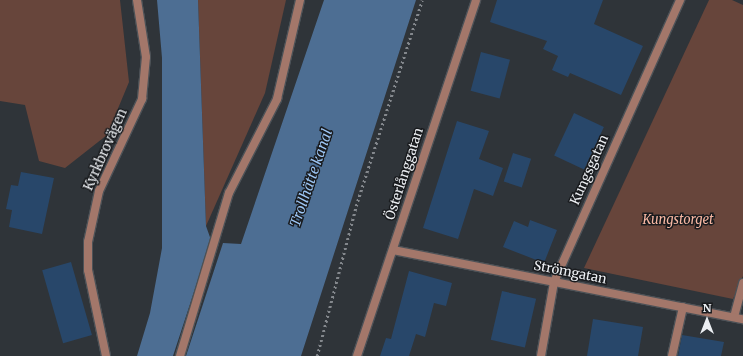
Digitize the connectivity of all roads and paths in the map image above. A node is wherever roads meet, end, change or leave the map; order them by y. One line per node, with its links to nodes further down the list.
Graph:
1 (137, 0): 12 (street, Kyrkbrovägen)
2 (300, 0): 13 (street)
3 (422, 0): 14 (path)
4 (476, 0): 6 (street, Österlånggatan)
5 (680, 0): 7 (street, Kungsgatan)
6 (393, 250): 7 (street, Strömgatan); 15 (street, Österlånggatan)
7 (554, 282): 9 (street, Strömgatan); 16 (street, Kungsgatan)
8 (743, 283): 10 (street)
9 (683, 307): 10 (street, Strömgatan); 17 (street)
10 (734, 317): 11 (street, Strömgatan)
11 (743, 319)
12 (106, 356)
13 (180, 356)
14 (317, 356)
15 (357, 356)
16 (540, 356)
17 (672, 356)

